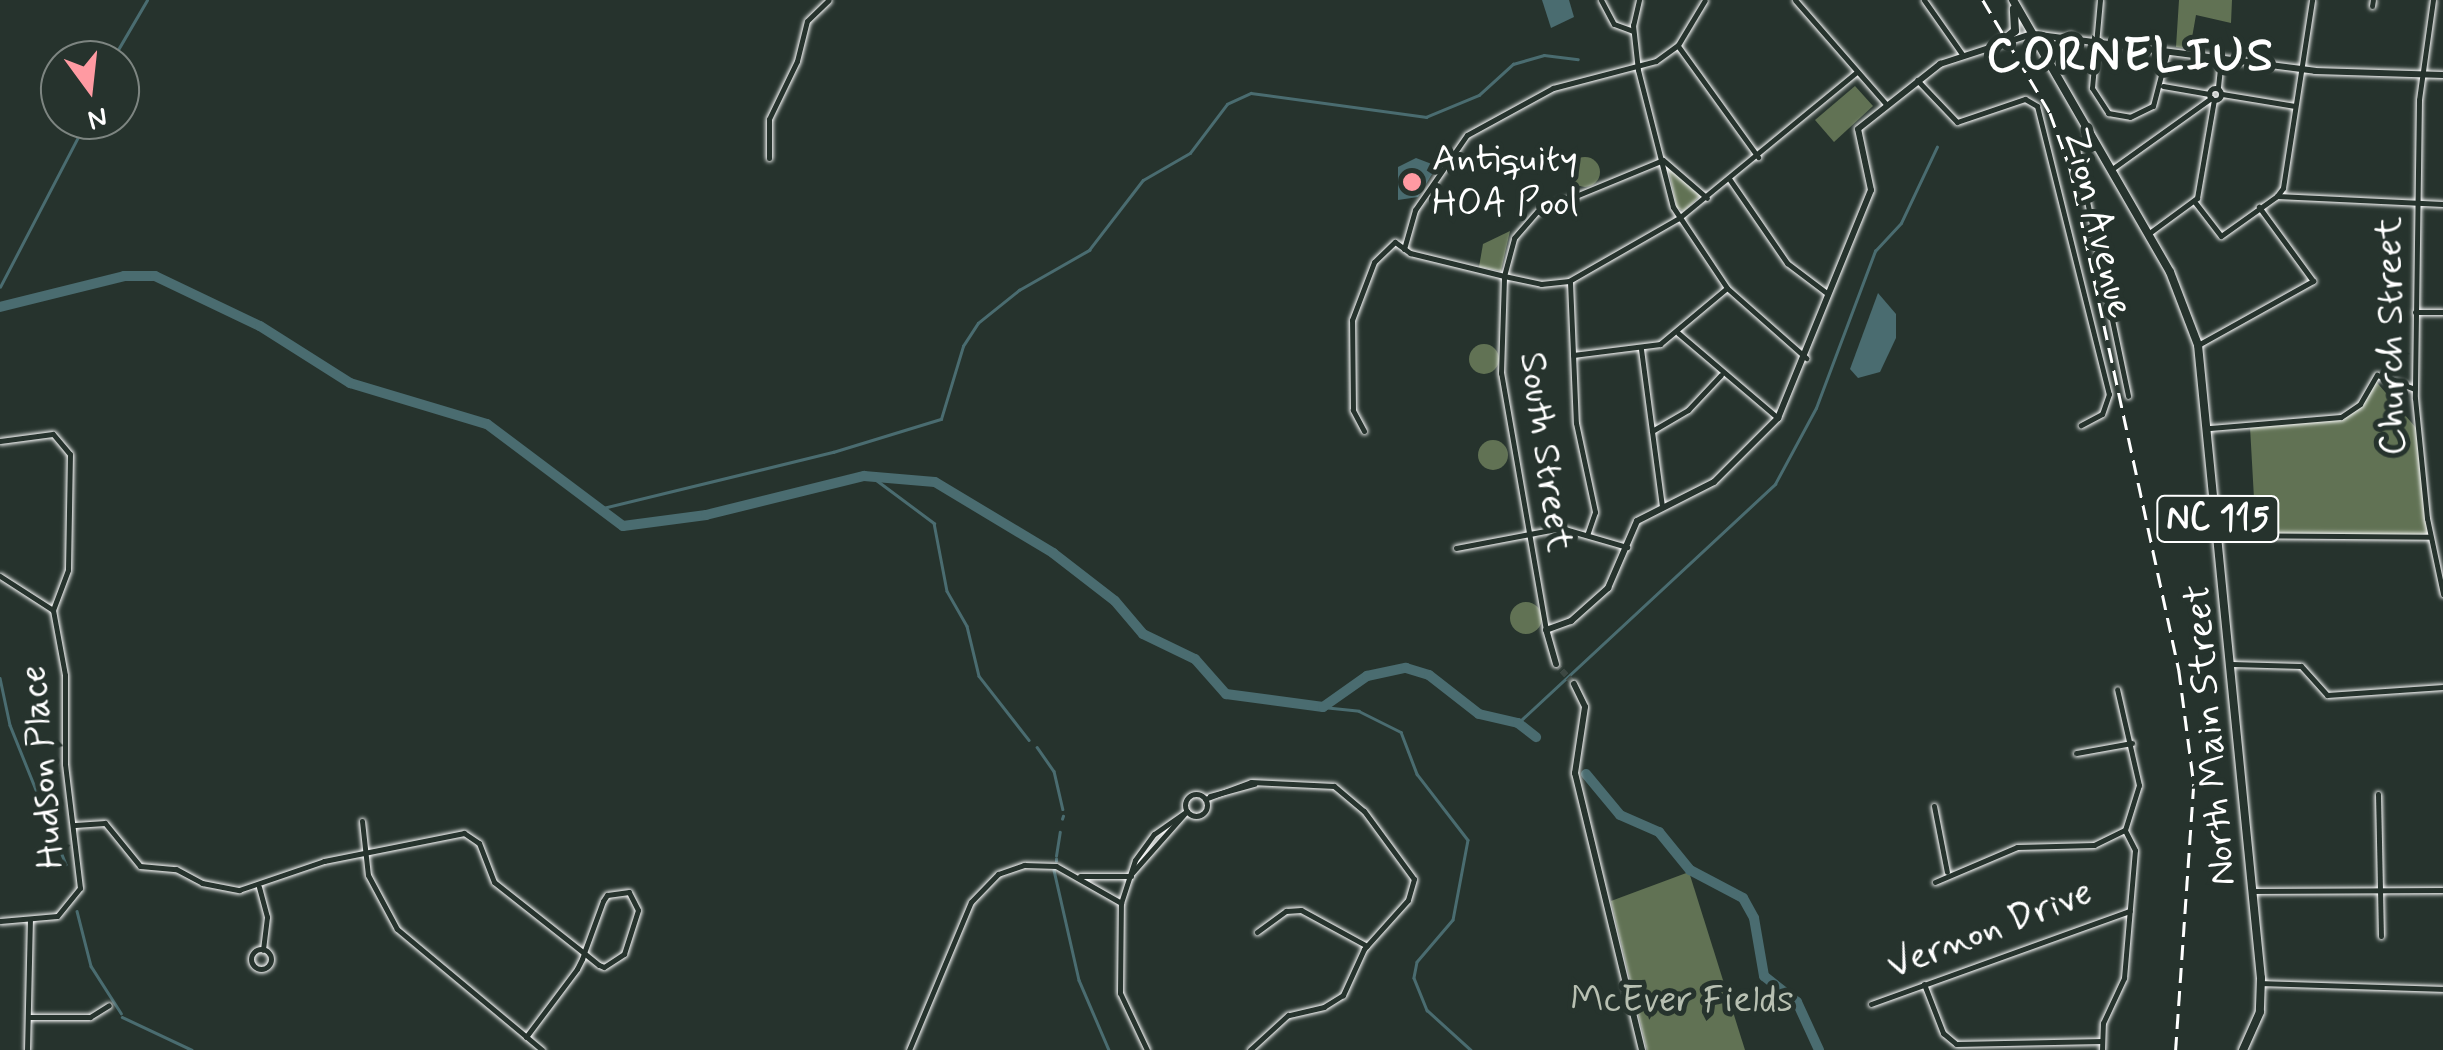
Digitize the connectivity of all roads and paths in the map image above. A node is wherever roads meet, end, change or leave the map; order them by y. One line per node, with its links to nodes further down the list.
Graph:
1 (830, 0): 34 (street)
2 (1602, 0): 11 (street)
3 (1639, 0): 11 (street)
4 (1705, 0): 16 (street)
5 (1794, 0): 23 (street)
6 (1924, 0): 18 (street)
7 (2012, 0): 12 (main road, NC 115); 15 (main road)
8 (2100, 0): 14 (street)
9 (2312, 0): 22 (street)
10 (2433, 0): 24 (street, Church Street)
11 (1633, 31): 21 (street)
12 (2032, 34): 13 (street); 15 (street); 20 (main road, North Main Street / NC 115)
13 (2070, 37): 14 (street); 20 (main road)
14 (2097, 41): 17 (street); 27 (street)
15 (2000, 43): 18 (street)
16 (1678, 45): 21 (street); 33 (street)
17 (2168, 52): 19 (street); 27 (street)
18 (1962, 54): 26 (street)
19 (2220, 60): 22 (street); 28 (street)
20 (2049, 67): 32 (main road, North Main Street / NC 115)
21 (1638, 70): 35 (street); 46 (street)
22 (2301, 70): 24 (street); 31 (street)
23 (1857, 72): 30 (street); 33 (street)
24 (2424, 74): 25 (street); 41 (street, Church Street)
25 (2443, 75)
26 (1917, 80): 30 (street); 62 (street, Zion Avenue)
27 (2163, 86): 29 (street)
28 (2220, 91): 29 (street); 31 (street)
29 (2211, 97): 36 (street); 40 (street)
30 (1886, 104): 50 (street)
31 (2295, 106): 38 (street)
32 (2089, 140): 36 (main road, North Main Street / NC 115); 60 (street)
33 (1758, 157): 37 (street)
34 (770, 158)
35 (1663, 160): 39 (street); 44 (street); 47 (street, South Street)
36 (2109, 172): 45 (main road, North Main Street / NC 115)
37 (1730, 180): 39 (street); 50 (street)
38 (2276, 196): 41 (street); 43 (street)
39 (1707, 198): 44 (street)
40 (2194, 200): 43 (street); 45 (street)
41 (2417, 204): 42 (street); 51 (street, Church Street)
42 (2443, 204)
43 (2259, 207): 54 (street)
44 (1680, 218): 48 (street); 49 (street)
45 (2148, 234): 54 (main road, North Main Street / NC 115)
46 (1404, 249): 47 (street); 65 (street)
47 (1504, 276): 48 (street); 68 (street, South Street)
48 (1569, 281): 56 (street)
49 (1726, 288): 53 (street); 57 (street)
50 (1830, 295): 57 (street)
51 (2415, 312): 52 (street); 59 (street, Church Street)
52 (2443, 312)
53 (1678, 332): 55 (street); 58 (street)
54 (2198, 345): 63 (main road, North Main Street / NC 115)
55 (1641, 349): 56 (street); 64 (street)
56 (1573, 356): 70 (street)
57 (1806, 358): 61 (street)
58 (1721, 374): 61 (street); 64 (street)
59 (2415, 389): 63 (street); 71 (street, Church Street)
60 (2128, 396)
61 (1778, 418): 67 (street)
62 (2081, 425)
63 (2210, 428): 69 (main road, North Main Street / NC 115)
64 (1652, 431): 67 (street)
65 (1364, 432)
66 (0, 441): 76 (street, Hudson Place)
67 (1662, 506): 72 (street)
68 (1527, 533): 70 (street); 73 (street); 77 (street, South Street)
69 (2220, 534): 71 (street); 79 (main road, North Main Street / NC 115)
70 (1587, 535): 72 (street)
71 (2430, 537): 75 (street, Church Street)
72 (1627, 546): 77 (street)
73 (1456, 548)
74 (0, 576): 76 (street)
75 (2443, 594)
76 (53, 610): 90 (street, Hudson Place)
77 (1546, 630): 78 (street, South Street)
78 (1556, 664)
79 (2232, 664): 81 (street); 100 (main road, North Main Street / NC 115)
80 (1574, 684): 124 (street)
81 (2443, 687)
82 (2116, 689): 83 (street)
83 (2132, 742): 84 (street); 91 (street)
84 (2076, 753)
85 (2378, 794): 98 (street)
86 (1208, 798): 88 (street); 88 (street); 107 (street)
87 (1934, 806): 93 (street)
88 (1186, 811): 94 (street)
89 (362, 820): 92 (street)
90 (74, 825): 97 (street); 103 (street, Hudson Place)
91 (2125, 830): 93 (street); 102 (street)
92 (363, 853): 97 (street); 109 (street); 116 (street)
93 (1947, 872): 96 (street)
94 (1131, 874): 95 (street); 101 (street)
95 (1078, 876): 101 (street); 121 (street)
96 (1934, 882)
97 (259, 887): 108 (street)
98 (2381, 890): 99 (street); 100 (street); 106 (street)
99 (2443, 890)
100 (2253, 891): 110 (main road, North Main Street / NC 115)
101 (1121, 902): 122 (street)
102 (2130, 910): 111 (street, Vernon Drive); 117 (street)
103 (30, 920): 104 (street, Hudson Place); 115 (street)
104 (0, 921)
105 (1257, 932): 107 (street)
106 (2382, 936)
107 (1367, 946): 123 (street)
108 (263, 950)
109 (584, 953): 109 (street); 116 (street)
110 (2261, 983): 112 (street); 118 (main road, North Main Street / NC 115)
111 (1924, 984): 113 (street, Vernon Drive); 117 (street)
112 (2443, 988)
113 (1871, 1004)
114 (108, 1005): 115 (street)
115 (30, 1016): 119 (street)
116 (526, 1037): 120 (street)
117 (2102, 1041): 125 (street)
118 (2248, 1048)
119 (27, 1050)
120 (542, 1050)
121 (909, 1050)
122 (1147, 1050)
123 (1250, 1050)
124 (1642, 1050)
125 (2102, 1050)

